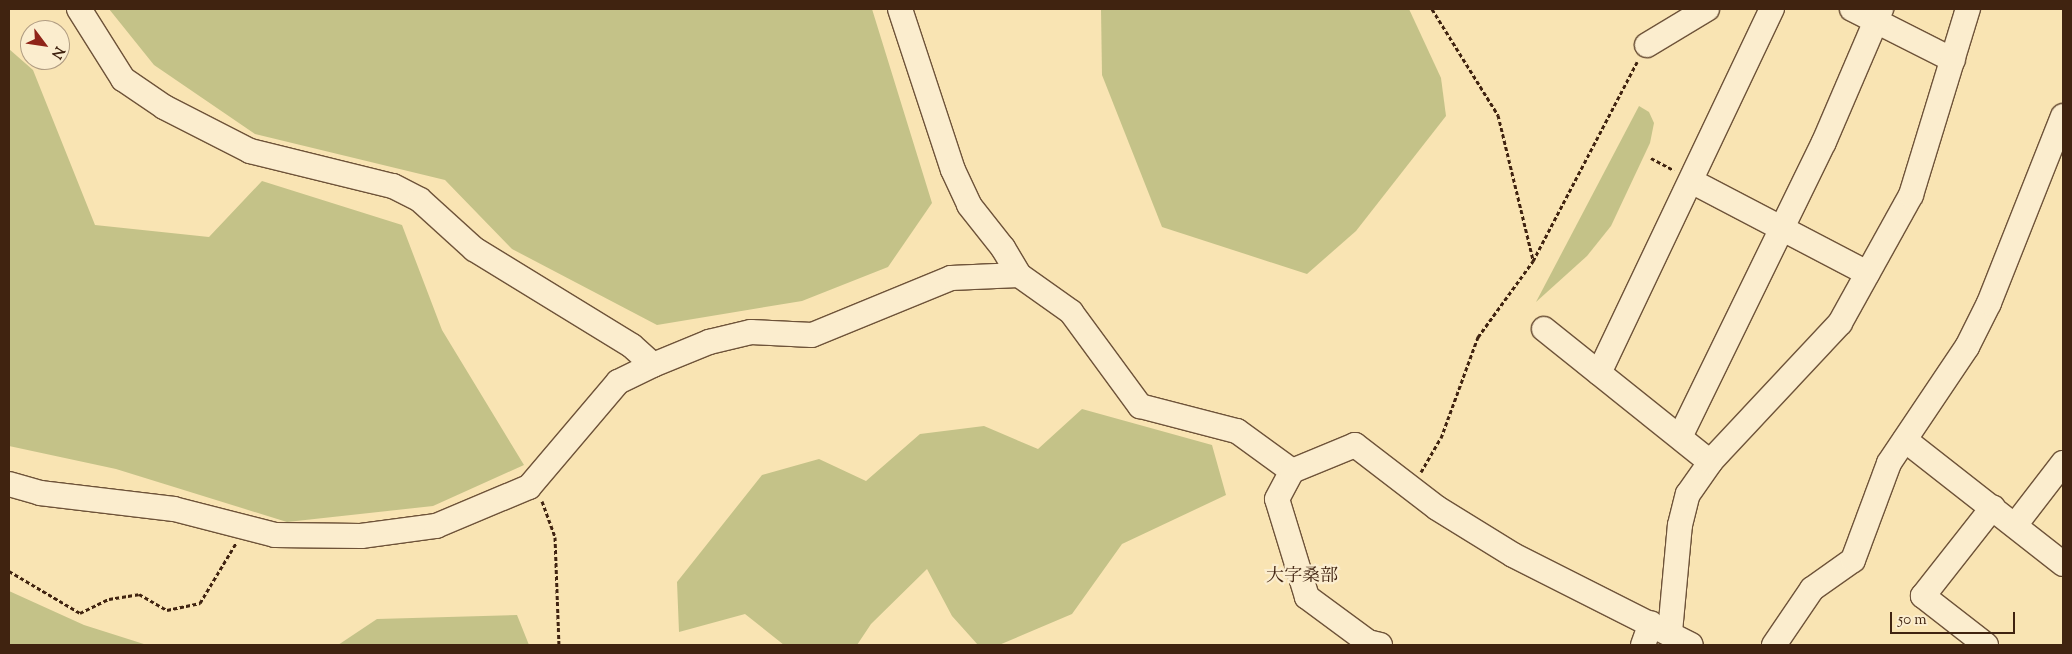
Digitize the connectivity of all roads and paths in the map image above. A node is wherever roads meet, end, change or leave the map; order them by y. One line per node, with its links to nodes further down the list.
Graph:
1 (79, 9): 20 (street)
2 (900, 9): 18 (street)
3 (1432, 9): 16 (path)
4 (1707, 9): 9 (street)
5 (1772, 9): 14 (street)
6 (1852, 9): 8 (street)
7 (1968, 9): 10 (street)
8 (1879, 15): 10 (street); 15 (street)
9 (1647, 45): 16 (path)
10 (1953, 60): 17 (street)
11 (2063, 116): 12 (street)
12 (2059, 148): 23 (street)
13 (1651, 158): 14 (path)
14 (1692, 180): 15 (street); 21 (street)
15 (1783, 227): 17 (street); 22 (street)
16 (1533, 261): 29 (path)
17 (1867, 273): 24 (street)
18 (1019, 275): 20 (street); 26 (street)
19 (1544, 329): 21 (street)
20 (653, 365): 27 (street)
21 (1599, 373): 22 (street)
22 (1680, 437): 24 (street)
23 (1905, 440): 30 (street); 40 (street)
24 (1710, 462): 35 (street)
25 (2063, 464): 31 (street)
26 (1292, 471): 29 (street); 37 (street)
27 (535, 481): 32 (street); 36 (path)
28 (9, 484): 32 (street)
29 (1411, 490): 35 (street)
30 (1993, 506): 31 (street); 41 (street)
31 (2016, 524): 33 (street)
32 (245, 528): 34 (path)
33 (2063, 564)
34 (9, 571)
35 (1660, 627): 38 (street); 39 (street)
36 (559, 645)
37 (1380, 645)
38 (1643, 645)
39 (1691, 645)
40 (1774, 645)
41 (1986, 645)

